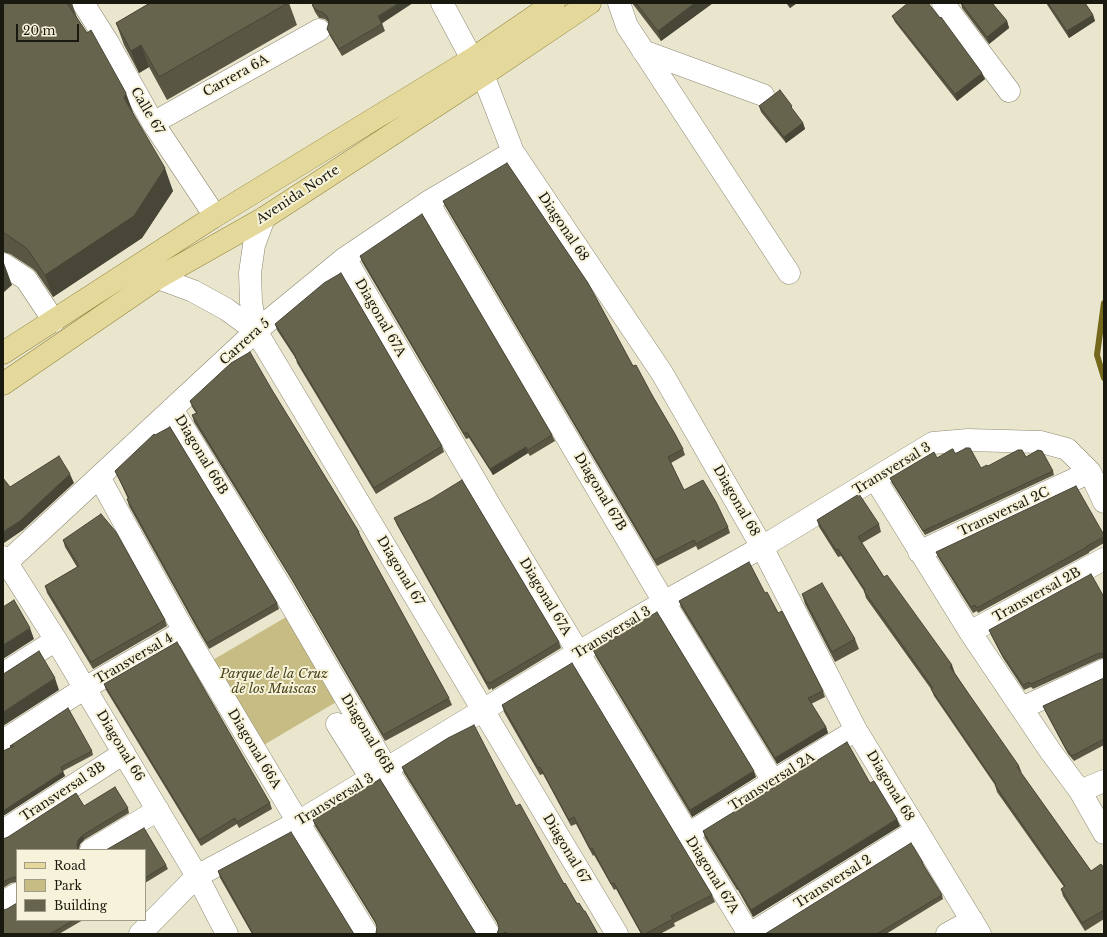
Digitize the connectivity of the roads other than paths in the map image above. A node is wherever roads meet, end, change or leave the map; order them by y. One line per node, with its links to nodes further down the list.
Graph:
1 (83, 3): 9 (street, Calle 67)
2 (442, 3): 11 (street, Diagonal 68)
3 (554, 3): 11 (main road, Avenida Norte)
4 (590, 3): 11 (main road, Avenida Norte)
5 (619, 3): 10 (street)
6 (944, 3): 12 (street)
7 (126, 30): 9 (street)
8 (320, 30): 14 (street, Carrera 6A)
9 (107, 41): 14 (street, Calle 67)
10 (643, 51): 13 (street); 22 (street)
11 (477, 67): 15 (street, Diagonal 68); 17 (main road, Avenida Norte); 18 (main road, Avenida Norte)
12 (1009, 91)
13 (763, 95)
14 (153, 123): 17 (street, Calle 67)
15 (513, 152): 16 (street, Carrera 5); 33 (street, Diagonal 68)
16 (428, 202): 19 (street, Carrera 5); 37 (street, Diagonal 67B)
17 (215, 216): 21 (main road, Avenida Norte)
18 (264, 218): 23 (main road, Avenida Norte); 25 (street)
19 (345, 258): 25 (street, Carrera 5); 41 (street, Diagonal 67A)
20 (3, 264): 24 (street)
21 (127, 272): 23 (street, Diagonal 67); 24 (main road, Avenida Norte)
22 (789, 274)
23 (158, 278): 25 (street, Diagonal 67); 27 (main road, Avenida Norte)
24 (54, 321): 26 (main road, Avenida Norte)
25 (256, 331): 28 (street, Carrera 5); 46 (street, Diagonal 67)
26 (3, 353)
27 (3, 384)
28 (172, 409): 30 (street, Carrera 5); 51 (street, Diagonal 66B)
29 (1090, 472): 31 (street, Transversal 3); 32 (street, Transversal 3); 34 (street, Transversal 2C)
30 (99, 477): 36 (street, Carrera 5); 38 (street, Diagonal 66A)
31 (875, 479): 33 (street, Transversal 3); 34 (street)
32 (1104, 502)
33 (762, 547): 37 (street, Transversal 3); 48 (street, Diagonal 68)
34 (919, 552): 39 (street)
35 (1104, 559): 39 (street, Transversal 2B)
36 (4, 561): 40 (street, Diagonal 66)
37 (664, 602): 41 (street, Transversal 3); 52 (street, Diagonal 67B)
38 (184, 631): 44 (street, Transversal 4); 56 (street, Diagonal 66A)
39 (970, 632): 45 (street)
40 (56, 640): 43 (street); 44 (street, Diagonal 66)
41 (579, 652): 46 (street, Transversal 3); 60 (street, Diagonal 67A)
42 (1104, 670): 45 (street)
43 (3, 674)
44 (85, 688): 49 (street, Transversal 4); 50 (street, Diagonal 66)
45 (1022, 708): 54 (street)
46 (483, 710): 51 (street, Transversal 3); 70 (street, Diagonal 67)
47 (337, 724): 51 (street)
48 (856, 730): 52 (street, Transversal 2A); 58 (street, Diagonal 68)
49 (3, 741)
50 (124, 753): 55 (street, Diagonal 66); 57 (street, Transversal 3B)
51 (379, 773): 56 (street, Transversal 3); 69 (street, Diagonal 66B)
52 (773, 781): 60 (street, Transversal 2A)
53 (1104, 781): 54 (street)
54 (1080, 791): 59 (street)
55 (158, 810): 61 (street); 62 (street, Diagonal 66)
56 (298, 822): 62 (street, Transversal 3); 68 (street, Diagonal 66A)
57 (3, 830)
58 (917, 830): 65 (street, Diagonal 68); 71 (street, Transversal 2)
59 (1104, 833)
60 (688, 834): 71 (street, Diagonal 67A)
61 (93, 849)
62 (197, 876): 66 (street, Transversal 3); 67 (street, Diagonal 66)
63 (16, 895): 64 (street)
64 (3, 902)
65 (976, 927): 72 (street)
66 (140, 934)
67 (227, 934)
68 (367, 934)
69 (489, 934)
70 (617, 934)
71 (749, 934)
72 (947, 934)

